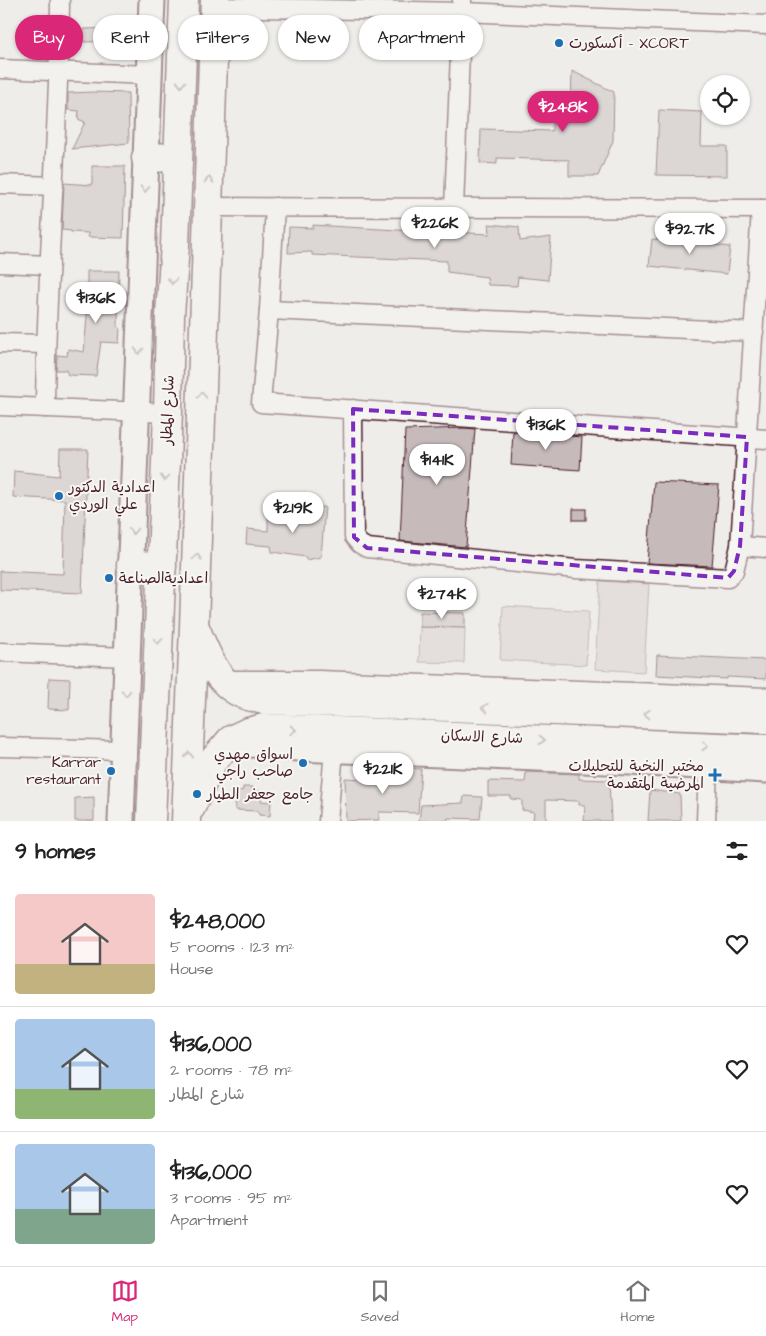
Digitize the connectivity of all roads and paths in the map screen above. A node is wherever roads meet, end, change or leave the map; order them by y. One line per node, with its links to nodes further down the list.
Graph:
1 (60, 0): 8 (street)
2 (152, 0): 9 (street)
3 (184, 0): 10 (main road, شارع المطار, one-way to 10)
4 (215, 4): 5 (street); 14 (main road, one-way to 4)
5 (462, 6): 6 (street); 16 (street)
6 (766, 25)
7 (0, 69): 8 (street)
8 (60, 71): 9 (street); 13 (street)
9 (149, 75): 11 (street)
10 (178, 157): 11 (main road); 18 (main road, شارع المطار)
11 (146, 158): 31 (street, one-way to 31)
12 (0, 184): 13 (street)
13 (54, 186): 21 (street)
14 (208, 206): 15 (street); 19 (main road)
15 (275, 207): 16 (street); 22 (street)
16 (454, 208): 17 (street)
17 (764, 209): 25 (street)
18 (175, 245): 19 (main road); 23 (main road, شارع المطار, one-way to 23)
19 (208, 245): 24 (main road)
20 (0, 263): 21 (street)
21 (50, 265): 27 (street)
22 (269, 310): 25 (street); 30 (street)
23 (170, 315): 24 (main road); 32 (main road, شارع المطار)
24 (204, 315): 39 (main road, one-way to 24)
25 (754, 332): 33 (street)
26 (0, 343): 27 (street)
27 (46, 344): 29 (street)
28 (0, 406): 29 (street)
29 (45, 408): 31 (street)
30 (353, 409): 33 (street); 35 (street)
31 (137, 412): 32 (street); 37 (street, one-way to 37)
32 (168, 413): 38 (main road, شارع المطار, one-way to 38)
33 (747, 437): 34 (street); 35 (street)
34 (766, 439)
35 (740, 546): 36 (street)
36 (766, 548)
37 (131, 565): 38 (main road); 41 (street)
38 (162, 566): 57 (main road, شارع المطار, one-way to 57)
39 (194, 627): 42 (main road, شارع الاسكان); 55 (main road, one-way to 39)
40 (0, 652): 41 (street)
41 (128, 658): 51 (street, one-way to 51)
42 (222, 680): 43 (street); 44 (main road, شارع الاسكان)
43 (432, 695): 45 (main road, شارع الاسكان); 46 (main road, شارع الاسكان)
44 (345, 703): 45 (main road, شارع الاسكان); 48 (main road)
45 (383, 704): 47 (main road)
46 (761, 708)
47 (385, 733): 48 (main road, شارع الاسكان); 52 (main road, شارع الاسكان, one-way to 52)
48 (340, 741): 52 (street); 55 (main road, شارع الاسكان, one-way to 48); 58 (street)
49 (0, 747): 51 (street)
50 (766, 749): 52 (main road, شارع الاسكان, one-way to 50)
51 (124, 750): 56 (street)
52 (630, 753): 53 (street)
53 (708, 767): 54 (street); 59 (street)
54 (766, 770)
55 (186, 819)
56 (121, 821)
57 (151, 821)
58 (328, 821)
59 (706, 821)

